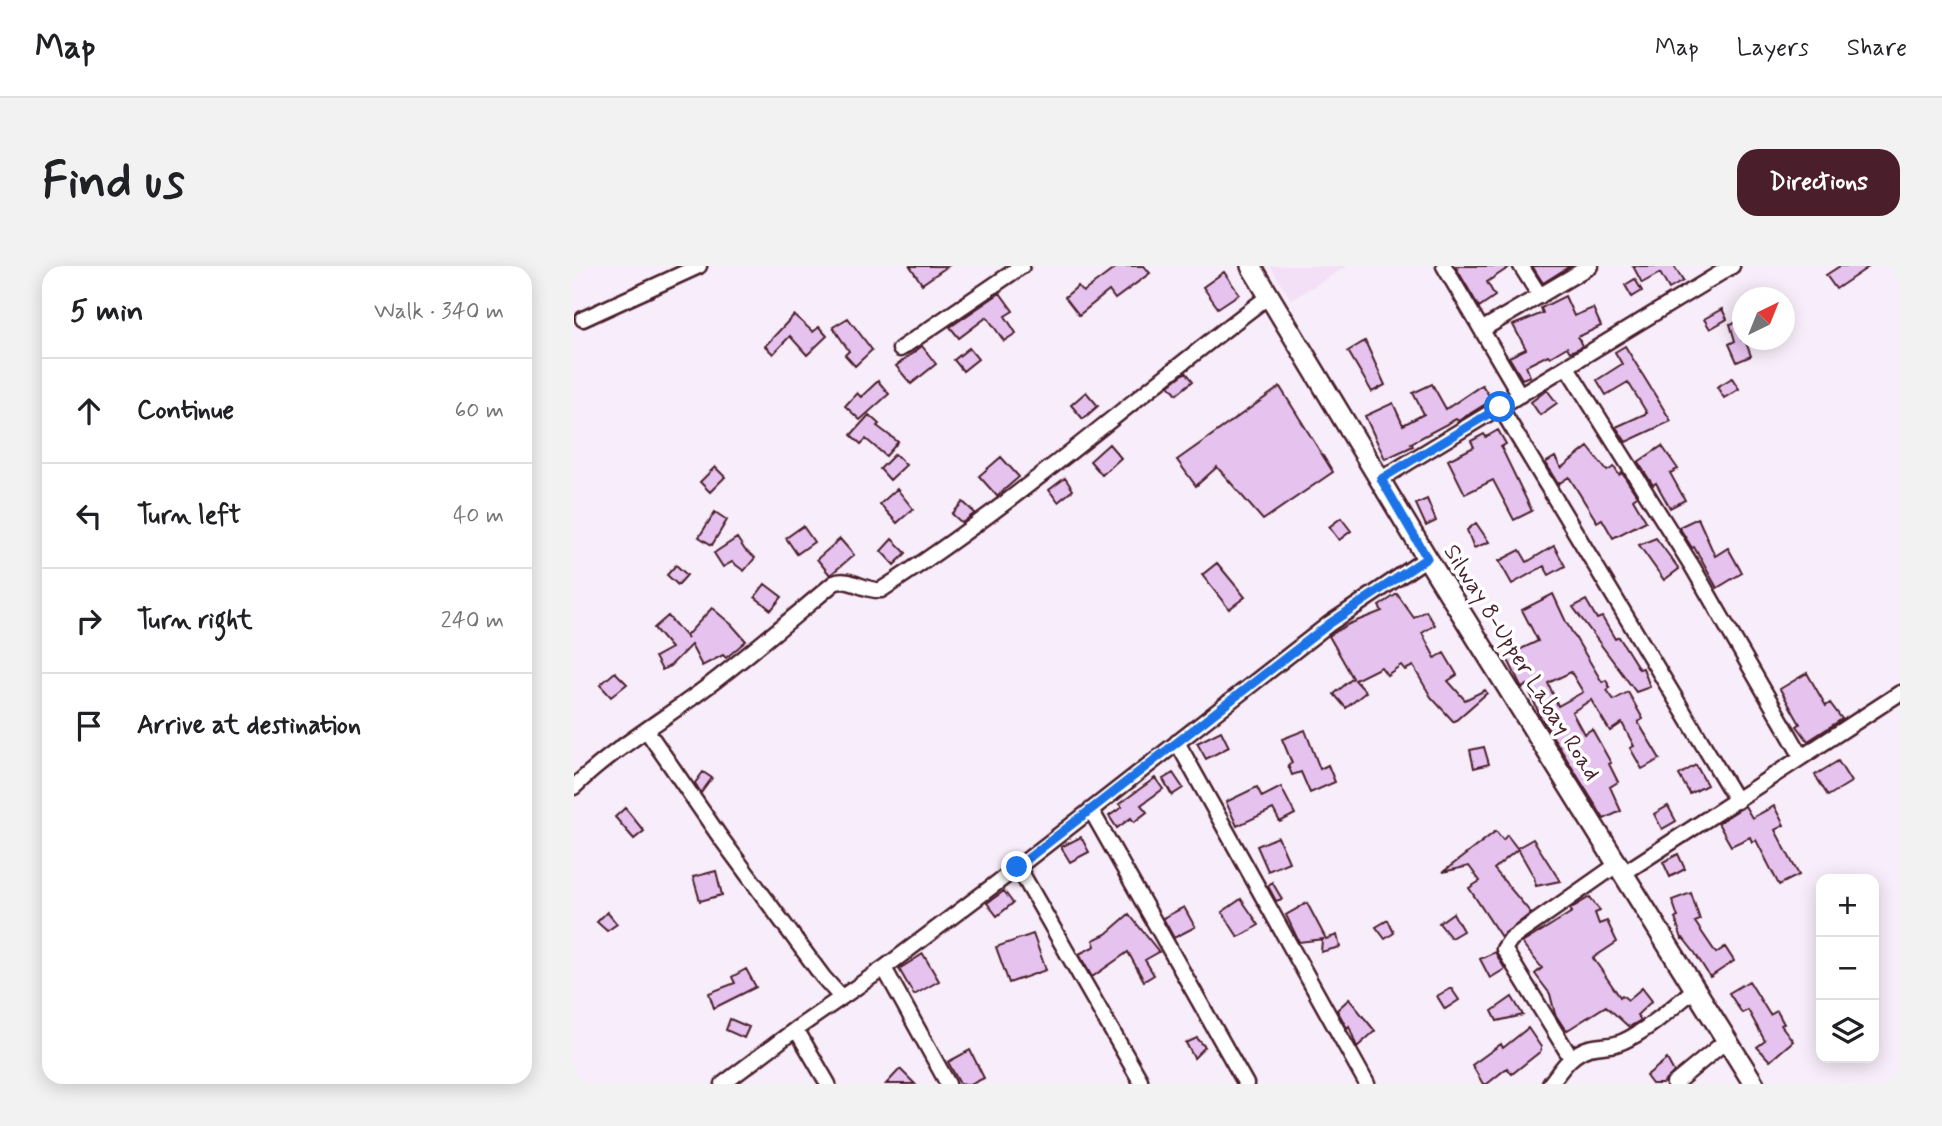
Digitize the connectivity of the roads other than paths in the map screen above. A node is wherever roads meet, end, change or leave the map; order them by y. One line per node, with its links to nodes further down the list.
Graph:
1 (699, 266): 10 (street)
2 (1022, 266): 12 (street)
3 (1251, 266): 8 (main road, Silway 8-Upper Labay Road)
4 (1444, 266): 11 (street)
5 (1521, 266): 9 (street)
6 (1590, 266): 9 (street)
7 (1732, 266): 13 (street)
8 (1269, 296): 16 (main road, Silway 8-Upper Labay Road); 19 (street)
9 (1540, 296): 11 (street)
10 (583, 319)
11 (1483, 330): 14 (street)
12 (900, 349)
13 (1567, 367): 14 (street); 21 (street)
14 (1520, 395): 15 (street)
15 (1500, 407): 16 (street); 23 (street)
16 (1381, 479): 17 (main road, Silway 8-Upper Labay Road)
17 (1427, 558): 20 (street); 26 (main road, Silway 8-Upper Labay Road)
18 (1900, 693): 21 (street)
19 (647, 731): 22 (street); 29 (street)
20 (1177, 742): 24 (street); 38 (street)
21 (1802, 757): 23 (street)
22 (574, 787)
23 (1737, 801): 26 (street)
24 (1091, 810): 25 (street); 37 (street)
25 (1017, 867): 27 (street); 33 (street)
26 (1621, 868): 28 (main road, Silway 8-Upper Labay Road); 32 (street)
27 (884, 968): 29 (street); 36 (street)
28 (1695, 989): 31 (main road, Silway 8-Upper Labay Road); 32 (street)
29 (841, 997): 30 (street)
30 (796, 1029): 34 (street); 35 (street)
31 (1727, 1040): 40 (street); 41 (main road, Silway 8-Upper Labay Road)
32 (1571, 1058): 39 (street)
33 (1140, 1080)
34 (723, 1084)
35 (828, 1084)
36 (948, 1084)
37 (1246, 1084)
38 (1367, 1084)
39 (1550, 1084)
40 (1674, 1084)
41 (1754, 1084)

